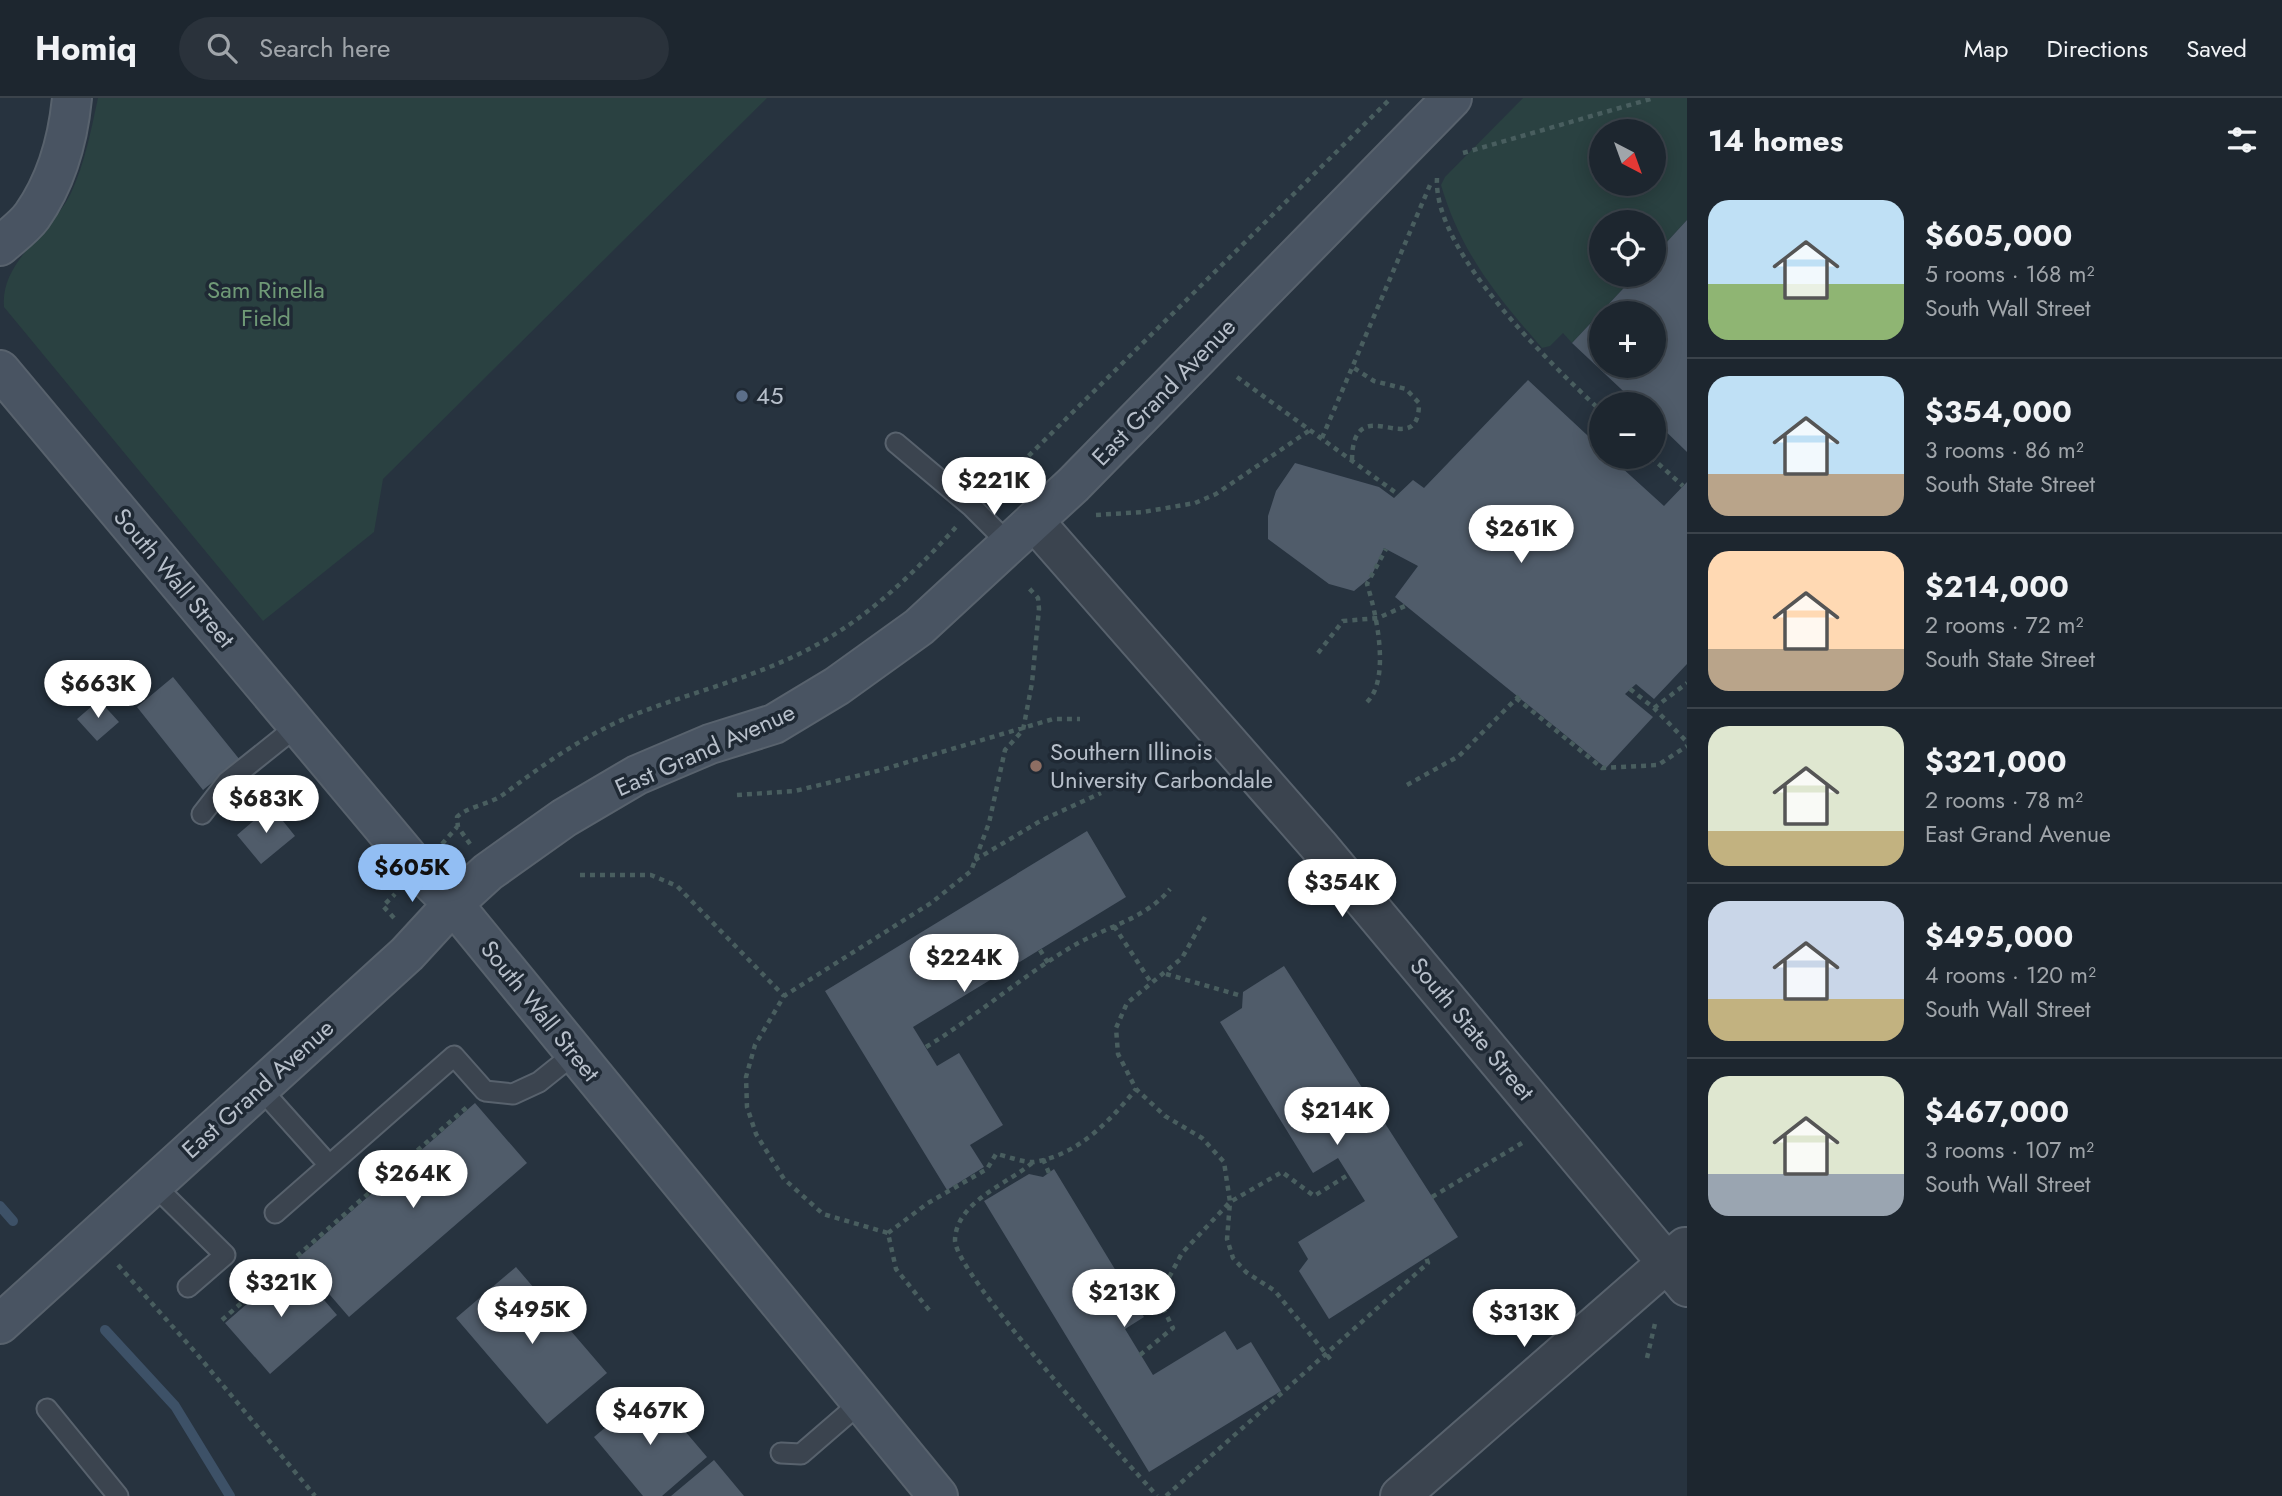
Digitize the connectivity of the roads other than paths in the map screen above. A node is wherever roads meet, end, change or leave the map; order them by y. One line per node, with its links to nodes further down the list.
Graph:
1 (72, 98): 3 (main road)
2 (1452, 98): 6 (main road, East Grand Avenue)
3 (0, 246)
4 (0, 370): 7 (main road, South Wall Street)
5 (896, 443): 6 (lane)
6 (1021, 533): 9 (main road, East Grand Avenue); 15 (street, South State Street)
7 (297, 726): 8 (lane); 9 (main road, South Wall Street)
8 (202, 814)
9 (453, 904): 10 (main road, South Wall Street); 11 (main road, East Grand Avenue)
10 (574, 1054): 12 (lane); 18 (main road, South Wall Street)
11 (260, 1088): 12 (lane); 13 (main road, East Grand Avenue)
12 (329, 1166): 14 (lane)
13 (153, 1184): 16 (lane); 17 (main road, East Grand Avenue)
14 (275, 1213)
15 (1681, 1265): 23 (street)
16 (188, 1287)
17 (0, 1324)
18 (860, 1403): 20 (lane); 22 (main road, South Wall Street)
19 (47, 1409): 21 (lane)
20 (781, 1454)
21 (118, 1496)
22 (937, 1496)
23 (1400, 1496)

